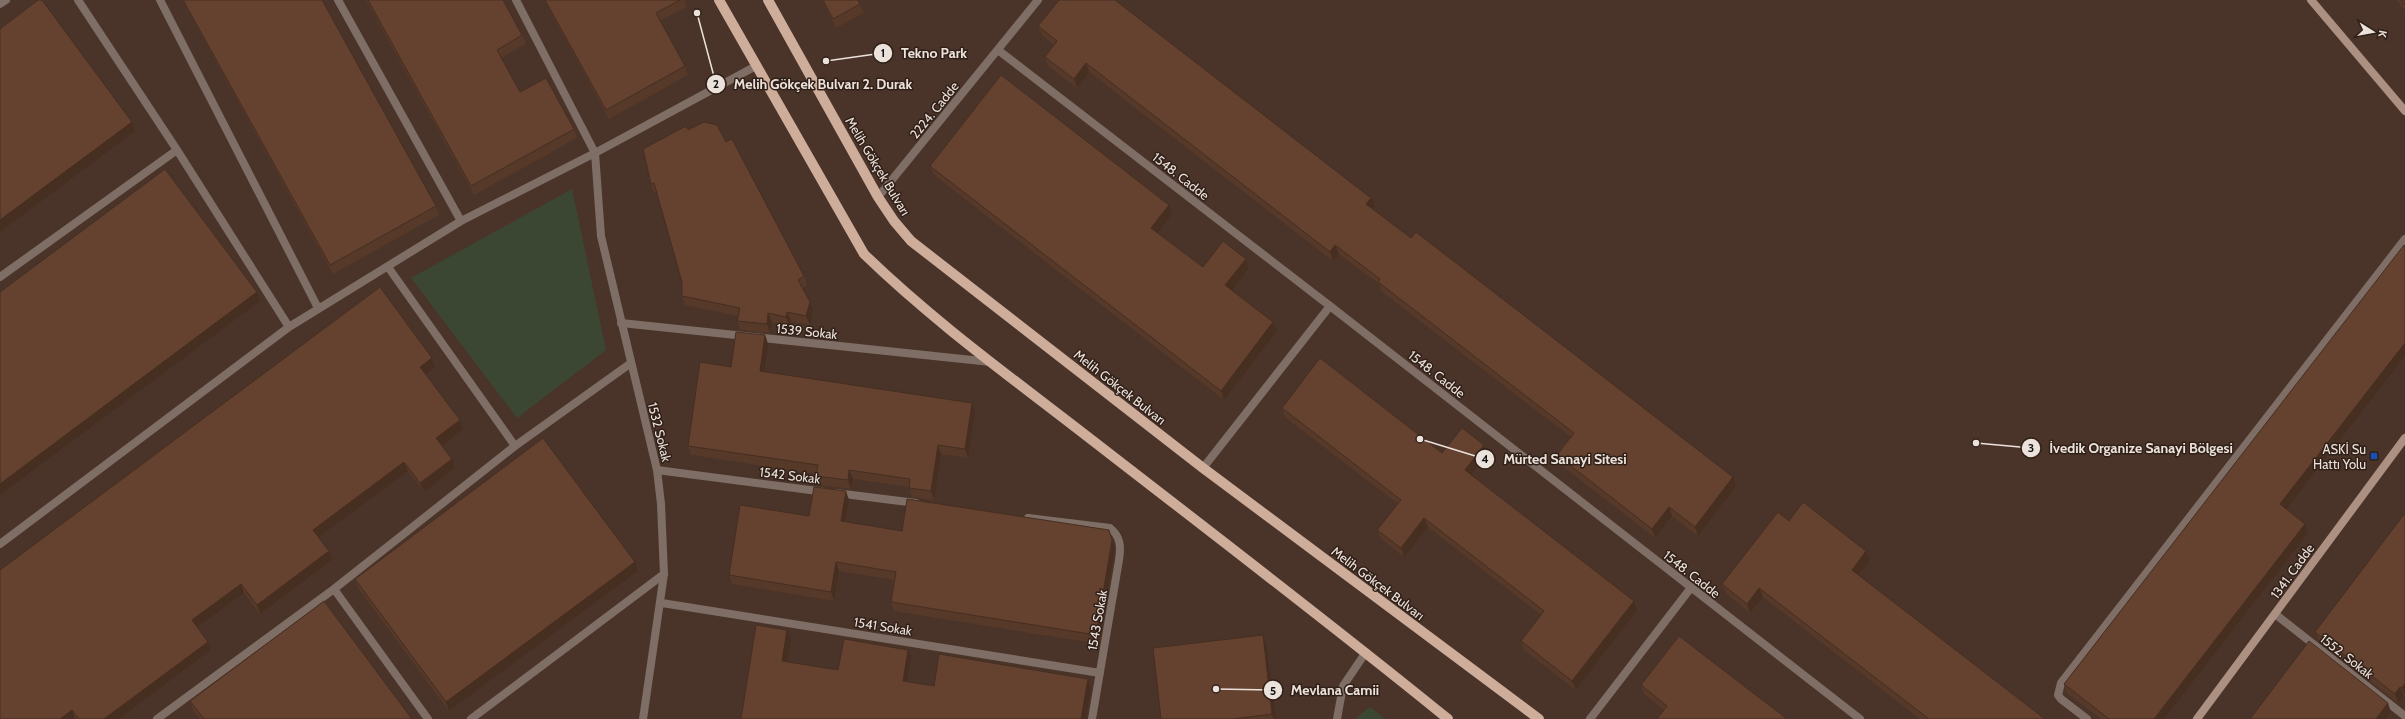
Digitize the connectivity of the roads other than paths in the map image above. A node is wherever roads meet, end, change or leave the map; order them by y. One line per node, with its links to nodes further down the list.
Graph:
1 (6, 0): 10 (street)
2 (78, 0): 14 (street)
3 (160, 0): 22 (street)
4 (338, 0): 17 (street)
5 (516, 0): 15 (street)
6 (719, 0): 12 (main road)
7 (768, 0): 16 (main road, Melih Gökçek Bulvarı)
8 (1038, 0): 11 (street, 2224. Cadde)
9 (2311, 0): 13 (street)
10 (0, 4)
11 (998, 50): 16 (street, 2224. Cadde); 21 (street, 1548. Cadde)
12 (756, 66): 15 (street); 25 (main road)
13 (2405, 111)
14 (177, 150): 20 (street); 24 (street)
15 (594, 153): 17 (street); 23 (street, 1532 Sokak)
16 (878, 197): 29 (main road, Melih Gökçek Bulvarı)
17 (461, 221): 19 (street)
18 (2405, 239): 52 (street)
19 (388, 267): 22 (street); 28 (street)
20 (0, 277)
21 (1330, 306): 29 (street); 36 (street, 1548. Cadde)
22 (318, 308): 24 (street)
23 (621, 323): 25 (street, 1539 Sokak); 26 (street, 1532 Sokak)
24 (288, 327): 33 (street)
25 (992, 362): 39 (main road)
26 (631, 363): 28 (street); 30 (street, 1532 Sokak)
27 (2405, 438): 38 (street, 1341. Cadde)
28 (515, 446): 35 (street)
29 (1203, 468): 49 (main road, Melih Gökçek Bulvarı)
30 (657, 470): 31 (street, 1542 Sokak); 34 (street, 1532 Sokak)
31 (922, 504)
32 (1016, 516): 40 (street, 1543 Sokak)
33 (0, 544)
34 (664, 574): 37 (street, 1532 Sokak); 44 (street)
35 (334, 589): 42 (street); 43 (street)
36 (1690, 589): 50 (street); 51 (street, 1548. Cadde)
37 (662, 602): 40 (street, 1541 Sokak); 45 (street, 1532 Sokak)
38 (2275, 614): 41 (street, 1552. Sokak); 53 (street, 1341. Cadde)
39 (1366, 652): 47 (street); 48 (main road)
40 (1100, 673): 46 (street, 1543 Sokak)
41 (2405, 716)
42 (157, 719)
43 (428, 719)
44 (471, 719)
45 (643, 719)
46 (1092, 719)
47 (1337, 719)
48 (1448, 719)
49 (1539, 719)
50 (1590, 719)
51 (1860, 719)
52 (2087, 719)
53 (2197, 719)

